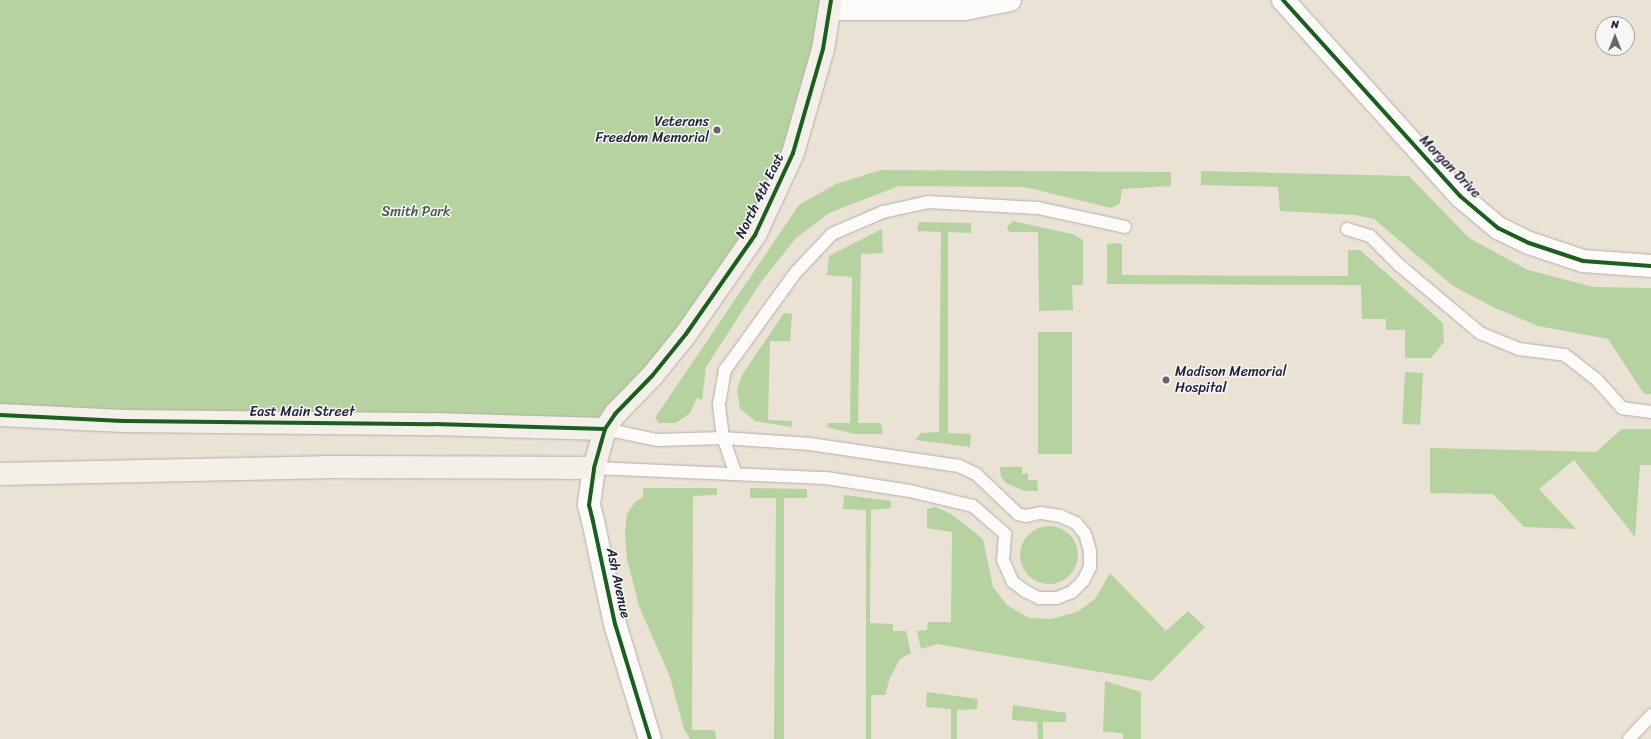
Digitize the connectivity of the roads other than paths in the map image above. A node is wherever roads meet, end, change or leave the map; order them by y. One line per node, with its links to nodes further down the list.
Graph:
1 (1010, 0): 3 (street)
2 (1283, 0): 6 (street, Morgan Drive)
3 (831, 4): 9 (street, North 4th East)
4 (1125, 227): 10 (lane)
5 (1347, 229): 7 (lane)
6 (1651, 266)
7 (1651, 412)
8 (0, 416): 9 (street, East Main Street)
9 (605, 429): 10 (lane); 11 (street, Ash Avenue)
10 (723, 438): 12 (lane); 12 (lane)
11 (594, 468): 12 (lane); 13 (street); 15 (street, Ash Avenue)
12 (735, 472)
13 (0, 474)
14 (1651, 716): 16 (lane)
15 (650, 739)
16 (1629, 739)

